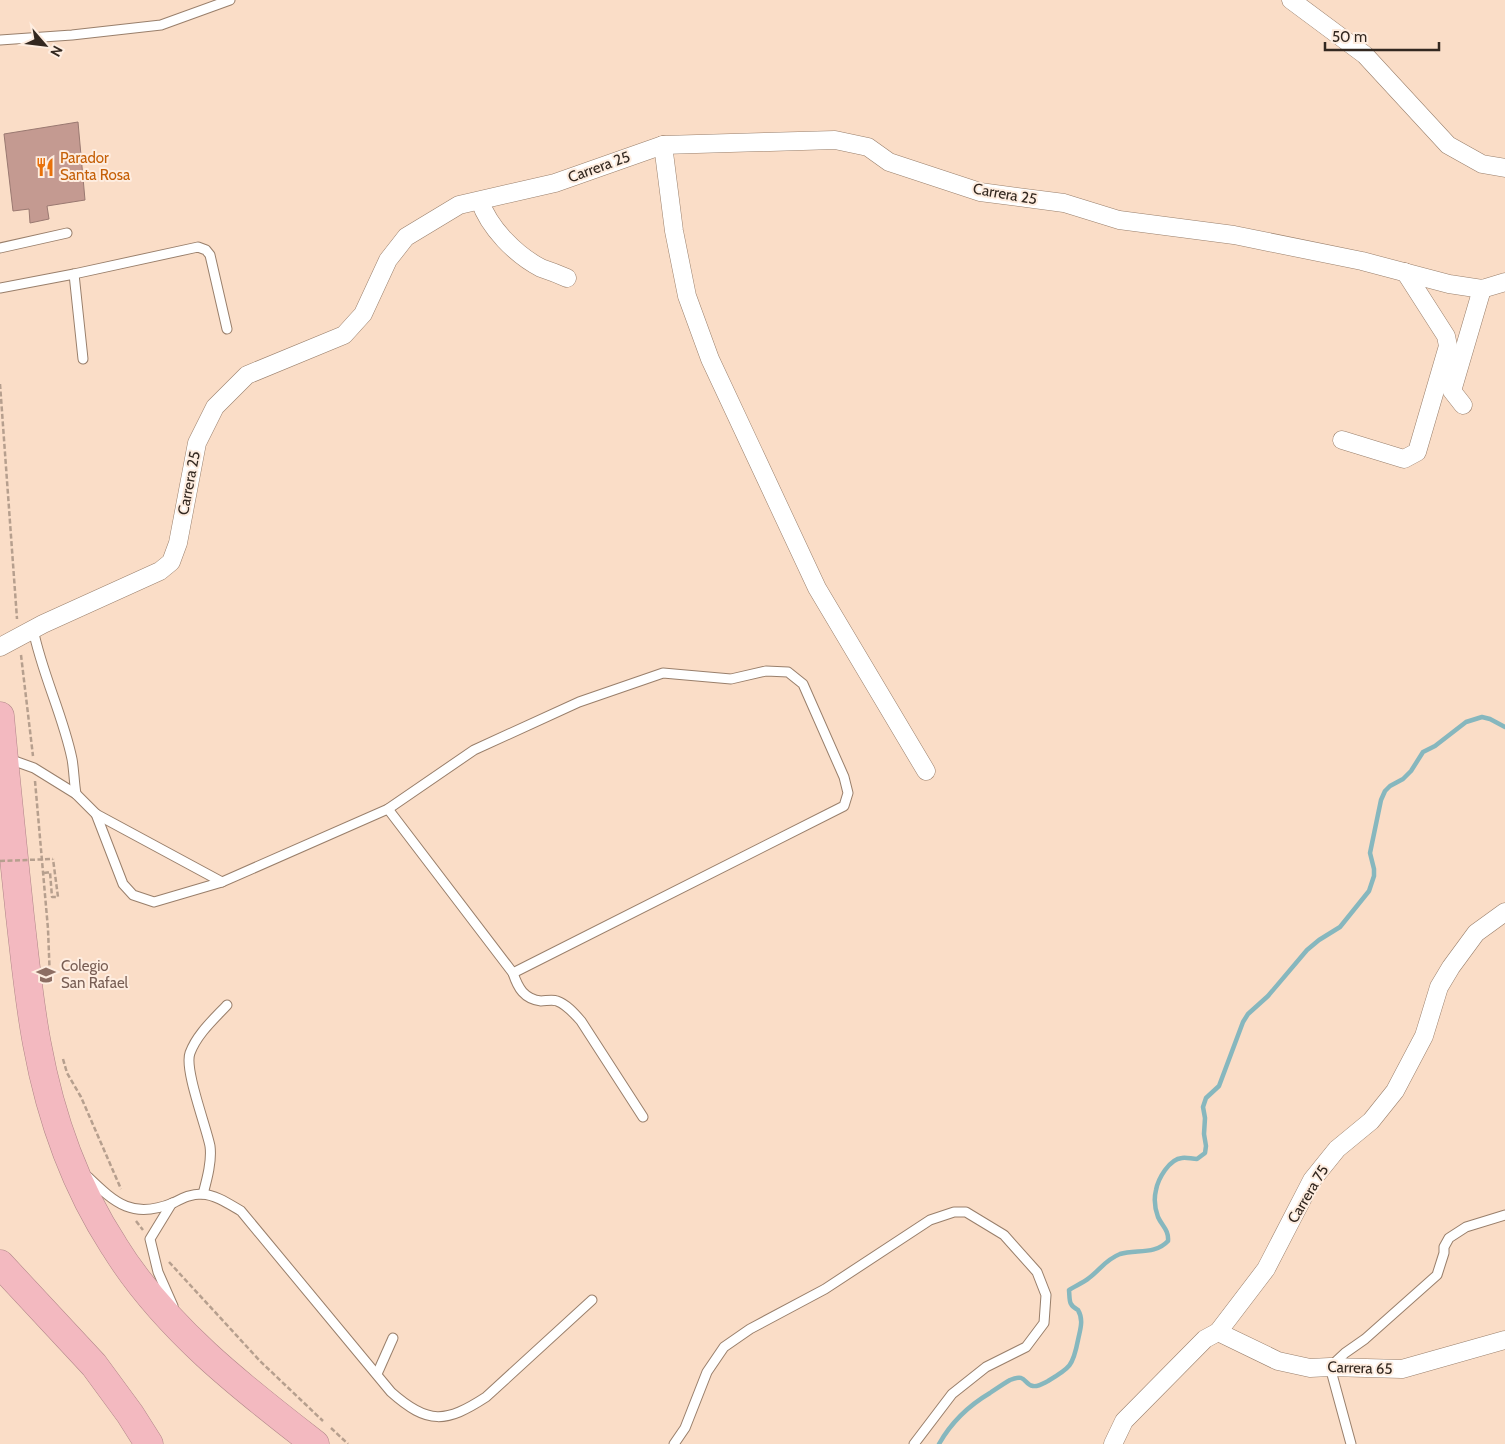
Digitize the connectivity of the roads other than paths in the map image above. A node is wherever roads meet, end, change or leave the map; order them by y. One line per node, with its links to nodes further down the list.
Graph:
1 (230, 0): 3 (lane)
2 (1291, 0): 5 (street)
3 (0, 40)
4 (663, 144): 6 (street, Carrera 25); 9 (street, Carrera 25); 23 (street)
5 (1505, 168)
6 (480, 201): 11 (street); 19 (street, Carrera 25)
7 (67, 233): 8 (lane)
8 (0, 248)
9 (1405, 272): 14 (street, Carrera 25); 18 (street)
10 (74, 274): 13 (lane); 15 (lane); 16 (lane)
11 (567, 278)
12 (1505, 282): 14 (street)
13 (0, 288)
14 (1482, 289): 17 (street)
15 (227, 329)
16 (83, 359)
17 (1463, 405)
18 (1342, 440)
19 (26, 633): 20 (street, Carrera 25); 24 (lane)
20 (0, 646)
21 (0, 716): 22 (highway)
22 (4, 757): 24 (lane); 32 (highway)
23 (926, 771)
24 (76, 794): 26 (lane)
25 (388, 808): 27 (lane); 29 (lane); 29 (lane)
26 (96, 814): 27 (lane); 27 (lane)
27 (222, 882)
28 (1505, 912): 38 (street, Carrera 75)
29 (513, 973): 31 (lane)
30 (228, 1005): 33 (lane)
31 (643, 1117)
32 (68, 1157): 34 (lane); 39 (highway)
33 (203, 1194): 34 (lane); 43 (lane)
34 (172, 1203): 39 (lane)
35 (1505, 1216): 42 (lane)
36 (0, 1264): 44 (highway)
37 (592, 1300): 43 (lane)
38 (1218, 1332): 42 (street, Carrera 65); 48 (street, Carrera 75)
39 (185, 1334): 45 (highway)
40 (393, 1338): 43 (lane)
41 (1505, 1340): 42 (street, Carrera 65)
42 (1330, 1367): 49 (lane)
43 (377, 1374)
44 (148, 1444)
45 (316, 1444)
46 (674, 1444): 47 (lane)
47 (914, 1444)
48 (1113, 1444)
49 (1351, 1444)

